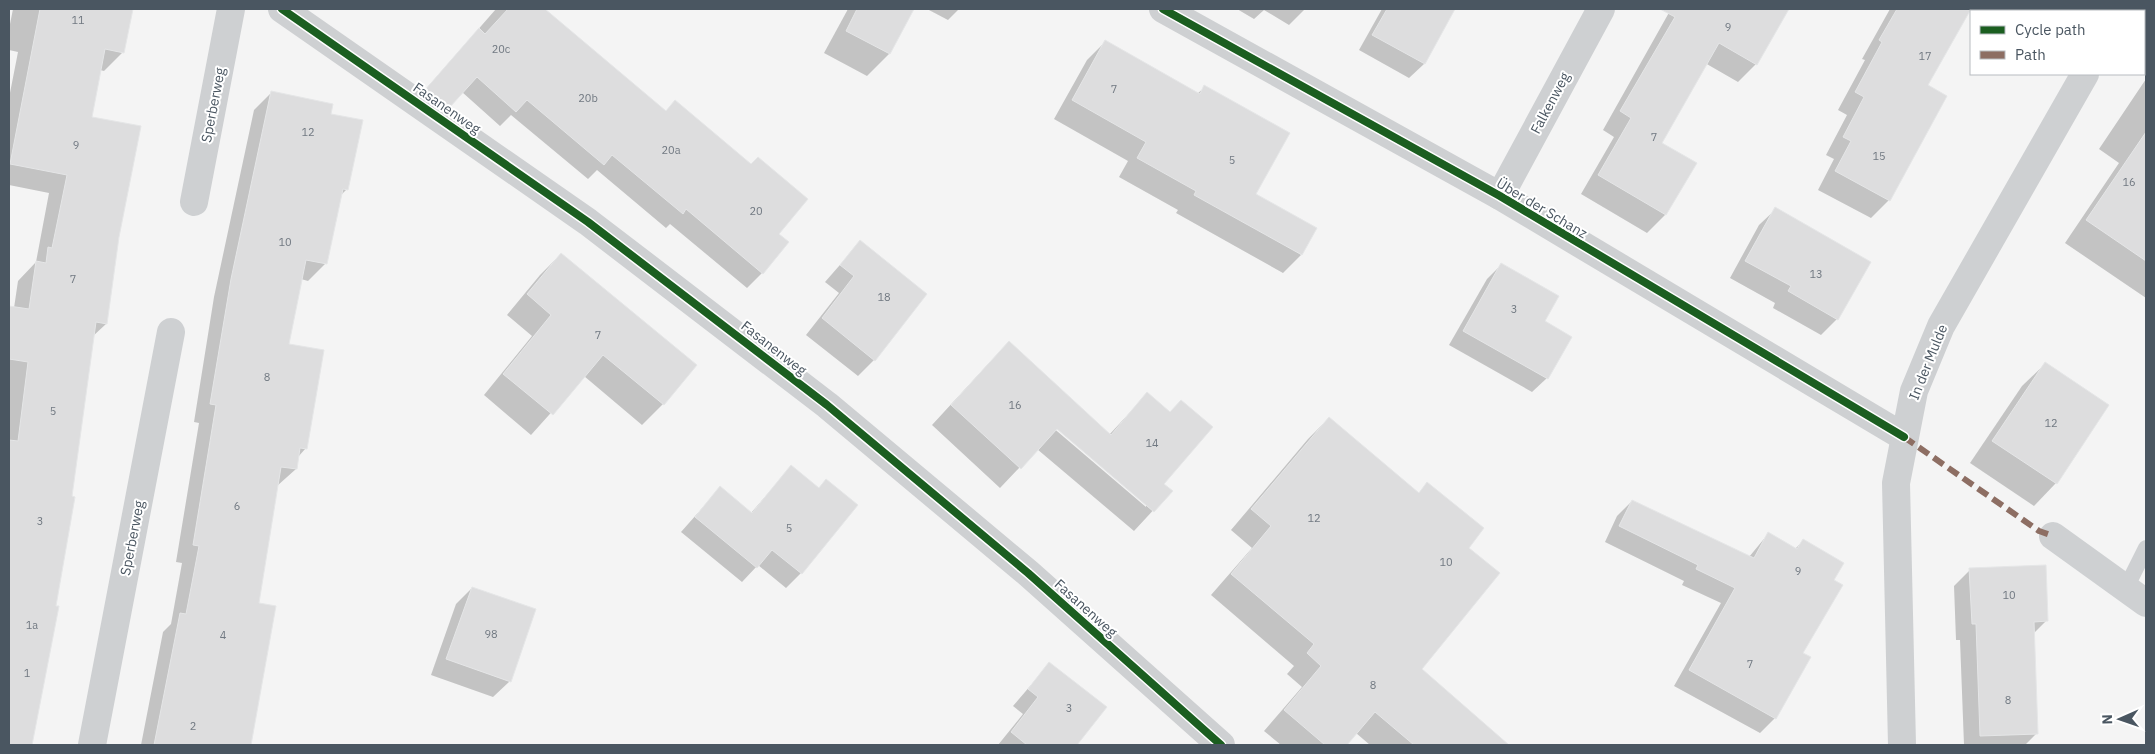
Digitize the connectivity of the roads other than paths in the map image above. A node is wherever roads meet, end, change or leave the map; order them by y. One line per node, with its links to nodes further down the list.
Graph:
1 (231, 9): 7 (street, Sperberweg)
2 (282, 9): 14 (street, Fasanenweg)
3 (1163, 9): 6 (street, Über der Schanz)
4 (1601, 9): 6 (street, Falkenweg)
5 (2084, 75): 9 (street, In der Mulde)
6 (1500, 196): 9 (street, Über der Schanz)
7 (194, 202)
8 (171, 332): 13 (street, Sperberweg)
9 (1904, 437): 15 (street, In der Mulde)
10 (2053, 536): 12 (street)
11 (2146, 548): 12 (lane)
12 (2136, 595)
13 (92, 745)
14 (1221, 745)
15 (1902, 745)

